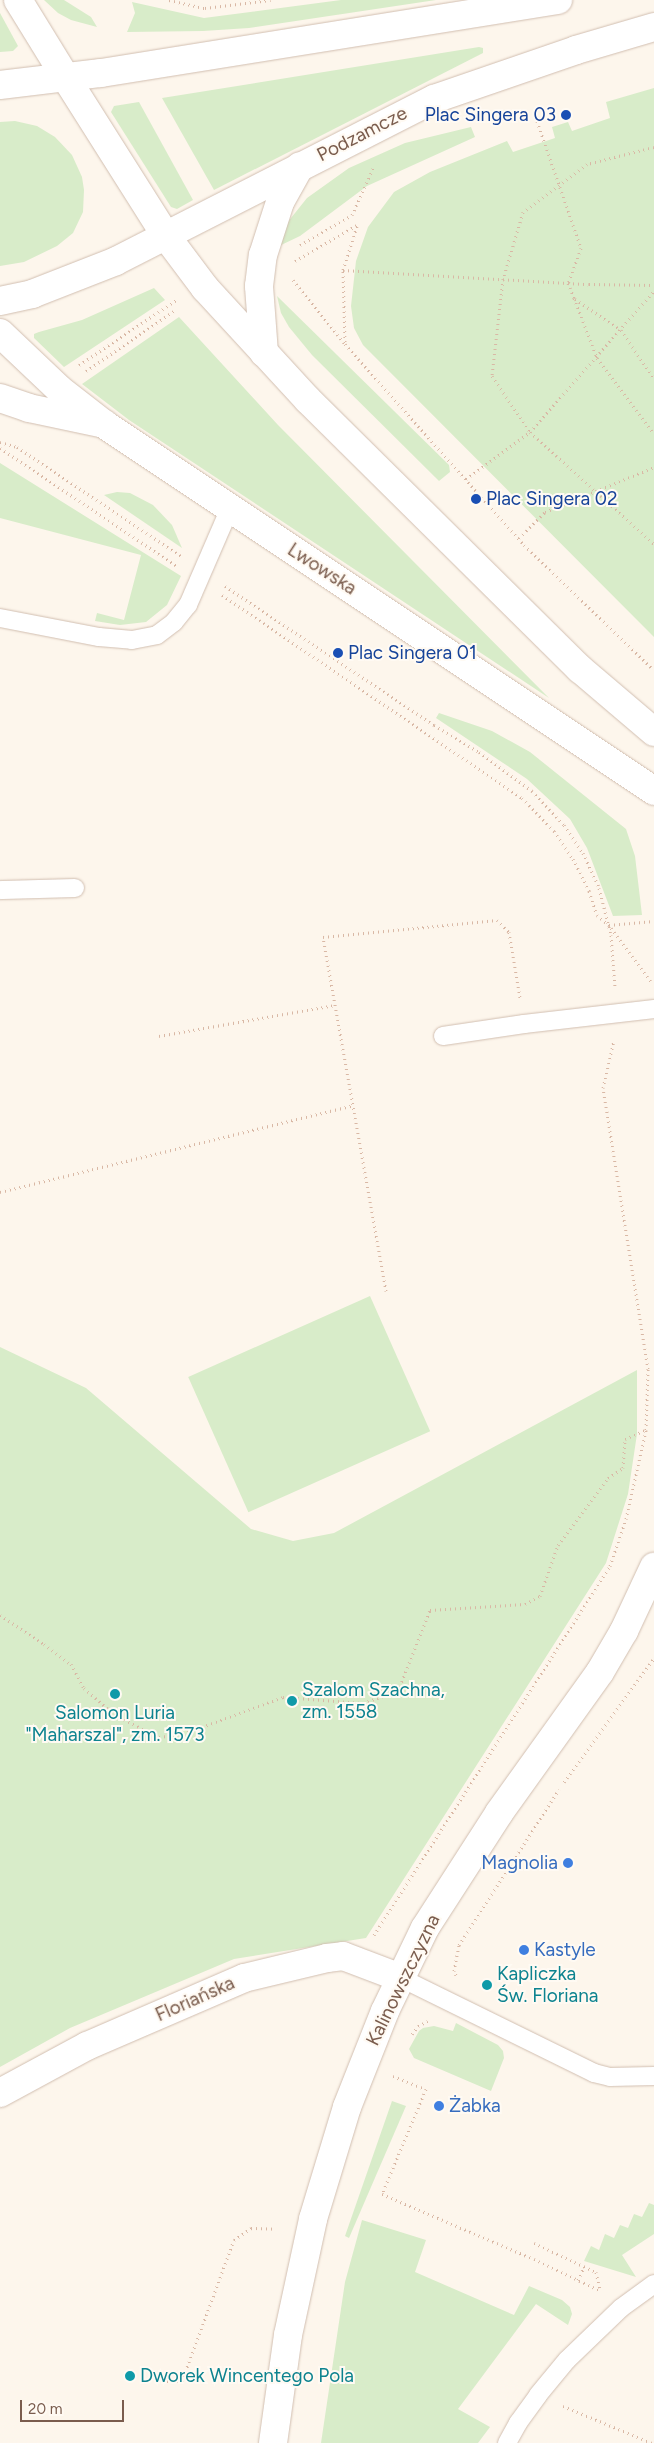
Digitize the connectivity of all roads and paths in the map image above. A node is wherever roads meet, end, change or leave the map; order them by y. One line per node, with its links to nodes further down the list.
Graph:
1 (18, 0): 6 (street)
2 (169, 0): 3 (path)
3 (271, 0)
4 (558, 0): 6 (street)
5 (654, 27): 10 (street, Podzamcze)
6 (66, 78): 7 (street); 12 (street)
7 (0, 85)
8 (537, 121): 11 (path)
9 (654, 147): 11 (path)
10 (300, 166): 12 (street, Podzamcze); 26 (street)
11 (558, 185): 16 (path); 17 (path)
12 (166, 236): 21 (street, Podzamcze); 26 (street)
13 (291, 263): 14 (path)
14 (343, 270): 16 (path); 25 (path)
15 (290, 276): 25 (path)
16 (503, 279): 17 (path); 32 (path)
17 (568, 282): 18 (path); 20 (path)
18 (654, 285)
19 (654, 292): 23 (path)
20 (574, 298): 23 (path); 27 (path)
21 (0, 301)
22 (174, 311): 28 (path)
23 (621, 330): 27 (path); 29 (path)
24 (0, 333): 31 (street, Lwowska)
25 (345, 344): 36 (path)
26 (264, 353): 44 (street)
27 (597, 358): 32 (path); 33 (path)
28 (83, 373)
29 (654, 379)
30 (0, 398): 31 (street)
31 (104, 424): 38 (street, Lwowska)
32 (530, 432): 36 (path); 37 (path)
33 (654, 434)
34 (0, 448): 41 (path)
35 (654, 467): 37 (path)
36 (466, 479): 39 (path)
37 (596, 491): 39 (path); 40 (path)
38 (230, 508): 41 (lane); 45 (street, Lwowska)
39 (518, 538): 43 (path)
40 (654, 544)
41 (200, 581): 42 (lane); 49 (path)
42 (0, 618)
43 (654, 670)
44 (654, 732)
45 (654, 792)
46 (75, 888): 47 (lane)
47 (0, 890)
48 (654, 921): 49 (path)
49 (609, 925): 50 (path)
50 (654, 986)
51 (335, 1005): 53 (path); 54 (path); 56 (path)
52 (654, 1009): 53 (lane)
53 (524, 1024): 55 (lane)
54 (159, 1036)
55 (443, 1036)
56 (353, 1105): 57 (path); 58 (path)
57 (0, 1192)
58 (386, 1291)
59 (646, 1430): 61 (path)
60 (654, 1567): 66 (street, Kalinowszczyzna)
61 (0, 1615)
62 (654, 1658): 65 (path)
63 (476, 1775): 64 (path)
64 (370, 1942)
65 (454, 1971)
66 (401, 1978): 71 (lane); 73 (street, Floriańska); 83 (street, Kalinowszczyzna)
67 (438, 2022): 68 (path)
68 (410, 2037)
69 (396, 2068): 70 (path)
70 (393, 2076): 72 (path); 77 (path)
71 (654, 2076)
72 (390, 2085)
73 (0, 2093)
74 (276, 2229): 81 (path)
75 (534, 2243): 76 (path)
76 (584, 2266): 77 (path); 80 (path)
77 (578, 2280): 79 (path)
78 (654, 2284): 82 (lane)
79 (589, 2285)
80 (600, 2290)
81 (157, 2381)
82 (538, 2395): 84 (lane); 85 (path)
83 (274, 2443)
84 (507, 2443)
85 (652, 2443)

